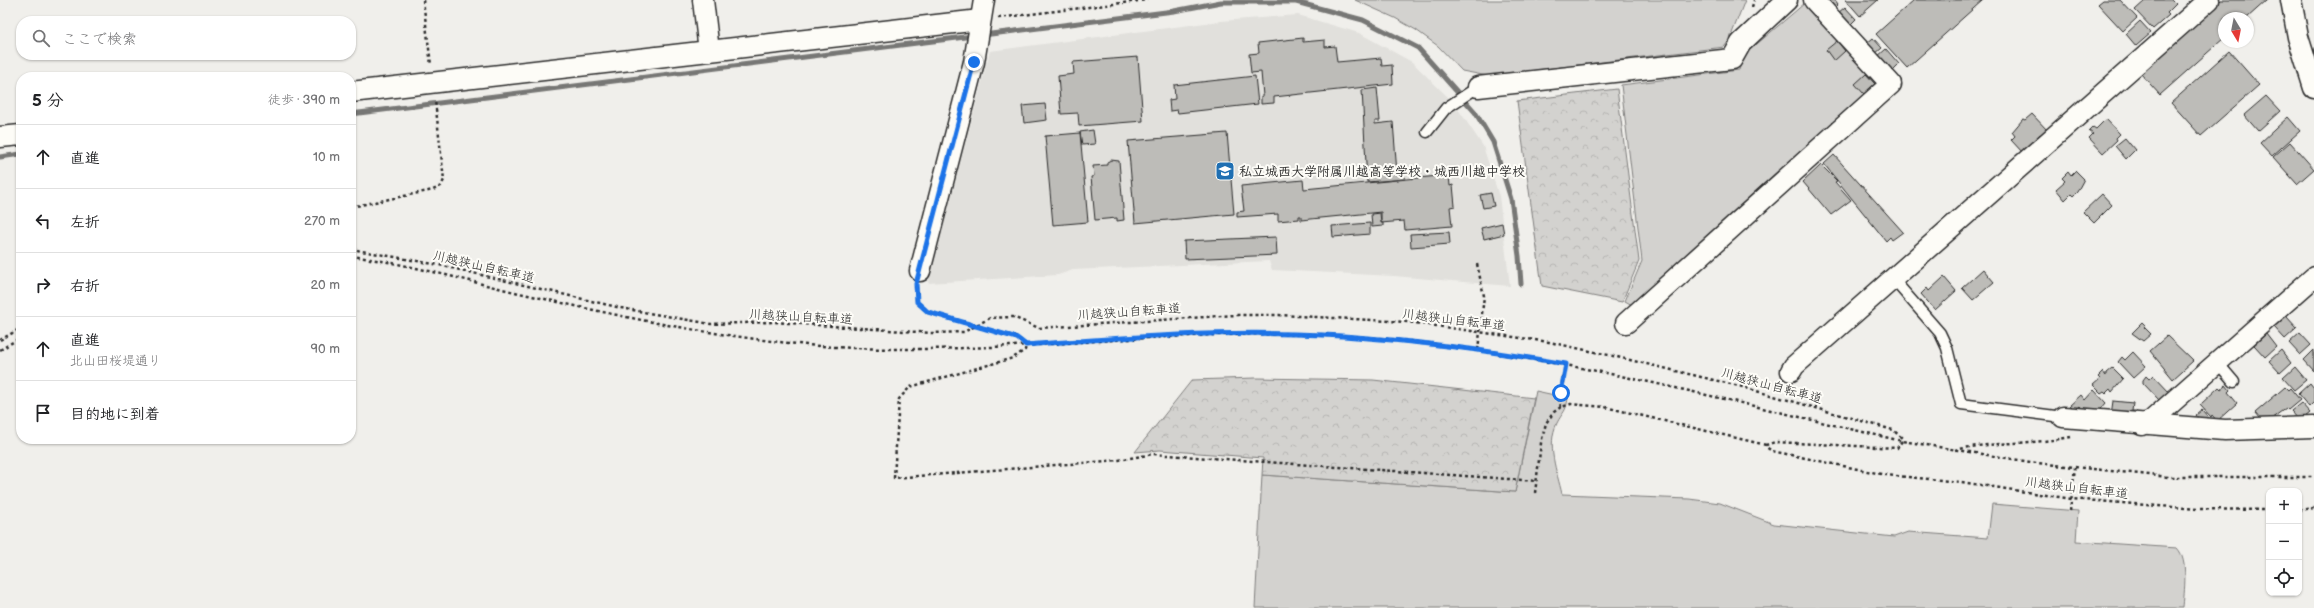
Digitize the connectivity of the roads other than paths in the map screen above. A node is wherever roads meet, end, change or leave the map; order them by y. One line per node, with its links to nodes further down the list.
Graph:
1 (703, 0): 8 (street)
2 (984, 0): 7 (street)
3 (1787, 0): 9 (street)
4 (1814, 0): 18 (street)
5 (2209, 0): 17 (street)
6 (2291, 0): 10 (street)
7 (980, 20): 8 (street); 15 (street)
8 (709, 51): 11 (street)
9 (1474, 88): 12 (lane)
10 (2314, 88)
11 (356, 92)
12 (1428, 132)
13 (16, 135): 14 (street)
14 (0, 137)
15 (920, 270)
16 (2314, 277): 19 (street)
17 (1893, 279): 20 (street); 22 (lane)
18 (1626, 323)
19 (2217, 362): 21 (lane); 23 (street)
20 (1791, 371)
21 (2234, 382)
22 (2063, 418): 23 (street)
23 (2142, 425): 24 (street)
24 (2314, 427)

